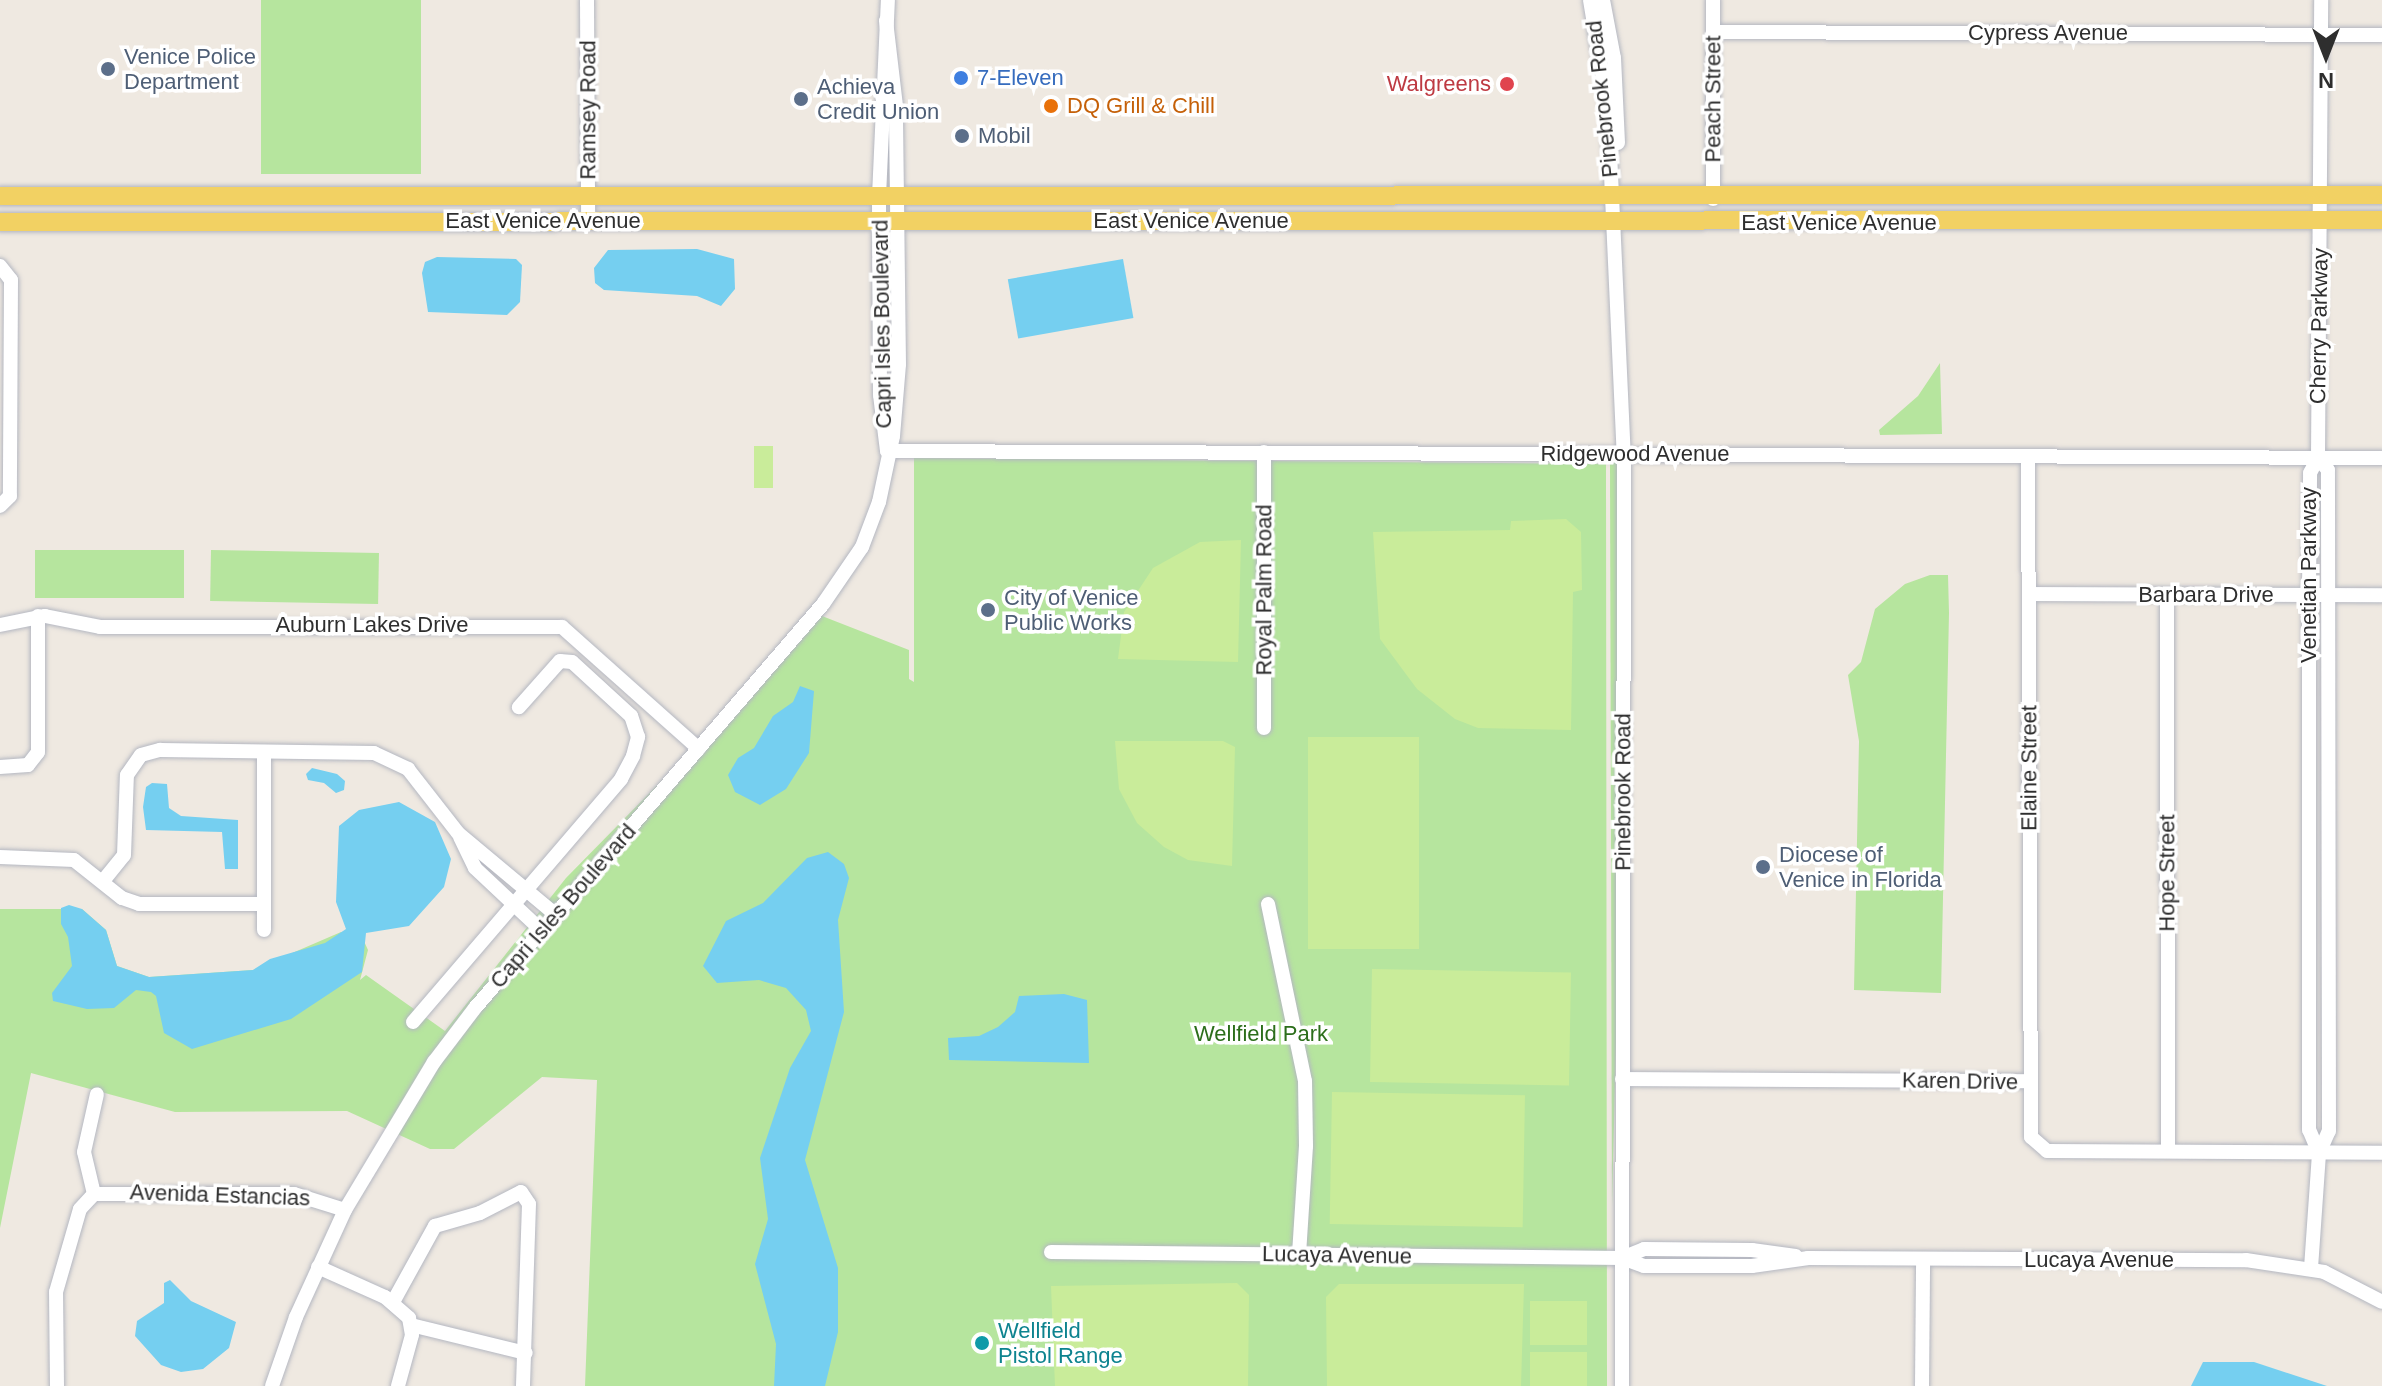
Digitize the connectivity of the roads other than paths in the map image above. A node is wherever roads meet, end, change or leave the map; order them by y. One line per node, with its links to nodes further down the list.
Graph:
1 (587, 0): 15 (street, Ramsey Road)
2 (888, 0): 14 (street)
3 (1590, 0): 10 (street, Pinebrook Road)
4 (1603, 0): 10 (street, Pinebrook Road)
5 (1713, 0): 7 (street, Peach Street)
6 (2321, 0): 8 (street, Cherry Parkway)
7 (1713, 32): 8 (street, Cypress Avenue); 20 (street, Peach Street)
8 (2321, 35): 9 (street, Cypress Avenue); 11 (street, Cherry Parkway)
9 (2382, 35)
10 (1607, 59): 19 (street, Pinebrook Road)
11 (2322, 195): 12 (main road, East Venice Avenue); 20 (main road, East Venice Avenue); 23 (street, Cherry Parkway)
12 (2382, 195)
13 (0, 196): 18 (main road, East Venice Avenue)
14 (888, 196): 15 (main road, East Venice Avenue); 16 (main road, East Venice Avenue); 22 (street, Capri Isles Boulevard); 25 (street, Capri Isles Boulevard)
15 (589, 197): 18 (main road, East Venice Avenue); 21 (street, Ramsey Road)
16 (1275, 197): 17 (main road, East Venice Avenue); 26 (main road)
17 (1372, 197): 19 (main road, East Venice Avenue); 27 (main road)
18 (397, 198): 30 (main road)
19 (1612, 198): 20 (main road, East Venice Avenue); 28 (street, Pinebrook Road)
20 (1713, 199)
21 (588, 220): 25 (main road, East Venice Avenue); 30 (main road, East Venice Avenue)
22 (899, 220): 25 (main road, East Venice Avenue); 26 (main road, East Venice Avenue); 32 (street, Capri Isles Boulevard)
23 (2320, 220): 24 (main road, East Venice Avenue); 28 (main road, East Venice Avenue); 36 (street, Cherry Parkway)
24 (2382, 220)
25 (880, 221): 32 (street, Capri Isles Boulevard)
26 (1129, 221): 27 (main road, East Venice Avenue)
27 (1261, 221): 28 (main road, East Venice Avenue)
28 (1613, 221): 34 (street, Pinebrook Road)
29 (0, 222): 30 (main road, East Venice Avenue)
30 (195, 223)
31 (0, 266): 38 (street)
32 (887, 451): 33 (street, Ridgewood Avenue); 48 (street, Capri Isles Boulevard)
33 (1264, 452): 34 (street, Ridgewood Avenue); 47 (street, Royal Palm Road)
34 (1624, 454): 35 (street, Ridgewood Avenue); 66 (street, Pinebrook Road)
35 (2028, 456): 36 (street, Ridgewood Avenue); 39 (street, Elaine Street)
36 (2318, 458): 37 (street, Ridgewood Avenue); 41 (street, Venetian Parkway); 42 (street, Venetian Parkway)
37 (2382, 458)
38 (0, 506)
39 (2029, 594): 40 (street, Barbara Drive); 67 (street, Elaine Street)
40 (2167, 595): 41 (street, Barbara Drive); 69 (street, Hope Street)
41 (2309, 595): 42 (street, Barbara Drive); 51 (street, Venetian Parkway)
42 (2327, 595): 43 (street, Barbara Drive); 52 (street, Venetian Parkway)
43 (2382, 595)
44 (38, 616): 45 (street, Auburn Lakes Drive); 48 (street, Auburn Lakes Drive); 50 (street)
45 (0, 625)
46 (519, 707): 56 (street)
47 (1264, 728)
48 (699, 749): 60 (street, Capri Isles Boulevard)
49 (264, 752): 53 (street); 55 (street); 57 (street)
50 (0, 767)
51 (2309, 781): 52 (street); 63 (street, Venetian Parkway)
52 (2328, 781): 64 (street, Venetian Parkway)
53 (458, 833): 56 (street); 59 (street)
54 (0, 857): 55 (street)
55 (103, 881): 57 (street)
56 (526, 890): 59 (street); 60 (street)
57 (264, 904): 61 (street)
58 (1268, 904): 75 (street)
59 (513, 905): 62 (street); 65 (street)
60 (556, 915): 62 (street, Capri Isles Boulevard)
61 (264, 930)
62 (542, 931): 73 (street, Capri Isles Boulevard)
63 (2309, 956): 64 (street); 70 (street, Venetian Parkway)
64 (2329, 957): 70 (street, Venetian Parkway)
65 (413, 1022)
66 (1622, 1079): 67 (street, Karen Drive); 76 (street, Pinebrook Road)
67 (2028, 1081): 69 (street, Karen Drive)
68 (97, 1094): 72 (street)
69 (2168, 1151): 70 (street, Karen Drive)
70 (2319, 1153): 71 (street, Karen Drive); 79 (street, Venetian Parkway)
71 (2382, 1153)
72 (94, 1194): 73 (street, Avenida Estancias); 84 (street)
73 (345, 1210): 78 (street, Capri Isles Boulevard)
74 (1051, 1252): 75 (street, Lucaya Avenue)
75 (1299, 1254): 76 (street, Lucaya Avenue)
76 (1622, 1258): 77 (street, Lucaya Avenue); 88 (street, Pinebrook Road)
77 (1923, 1259): 79 (street, Lucaya Avenue); 89 (street)
78 (318, 1267): 80 (street); 85 (street, Capri Isles Boulevard)
79 (2311, 1268): 81 (street, Lucaya Avenue)
80 (393, 1302): 82 (street); 83 (street)
81 (2382, 1302)
82 (411, 1325): 83 (street); 86 (street)
83 (526, 1353): 87 (street)
84 (57, 1386)
85 (272, 1386)
86 (398, 1386)
87 (523, 1386)
88 (1622, 1386)
89 (1922, 1386)

